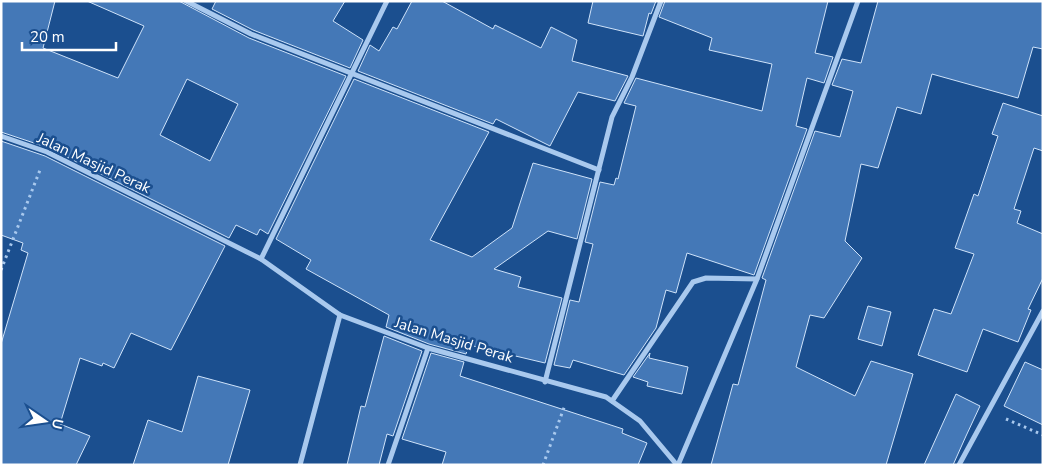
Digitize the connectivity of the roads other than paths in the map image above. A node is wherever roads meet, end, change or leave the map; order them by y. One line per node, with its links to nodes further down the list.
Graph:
1 (186, 1): 5 (street)
2 (387, 1): 5 (street)
3 (661, 1): 7 (street)
4 (858, 1): 9 (street)
5 (352, 74): 7 (street); 8 (street)
6 (1, 136): 8 (street, Jalan Masjid Perak)
7 (599, 170): 13 (street)
8 (261, 259): 11 (street, Jalan Masjid Perak)
9 (756, 279): 14 (street); 17 (street)
10 (1043, 311): 18 (street)
11 (340, 315): 12 (street, Jalan Masjid Perak); 15 (street)
12 (428, 348): 13 (street, Jalan Masjid Perak); 16 (street)
13 (545, 382): 14 (street, Jalan Masjid Perak)
14 (612, 401): 17 (street, Jalan Masjid Perak)
15 (300, 465)
16 (388, 465)
17 (678, 465)
18 (959, 465)

